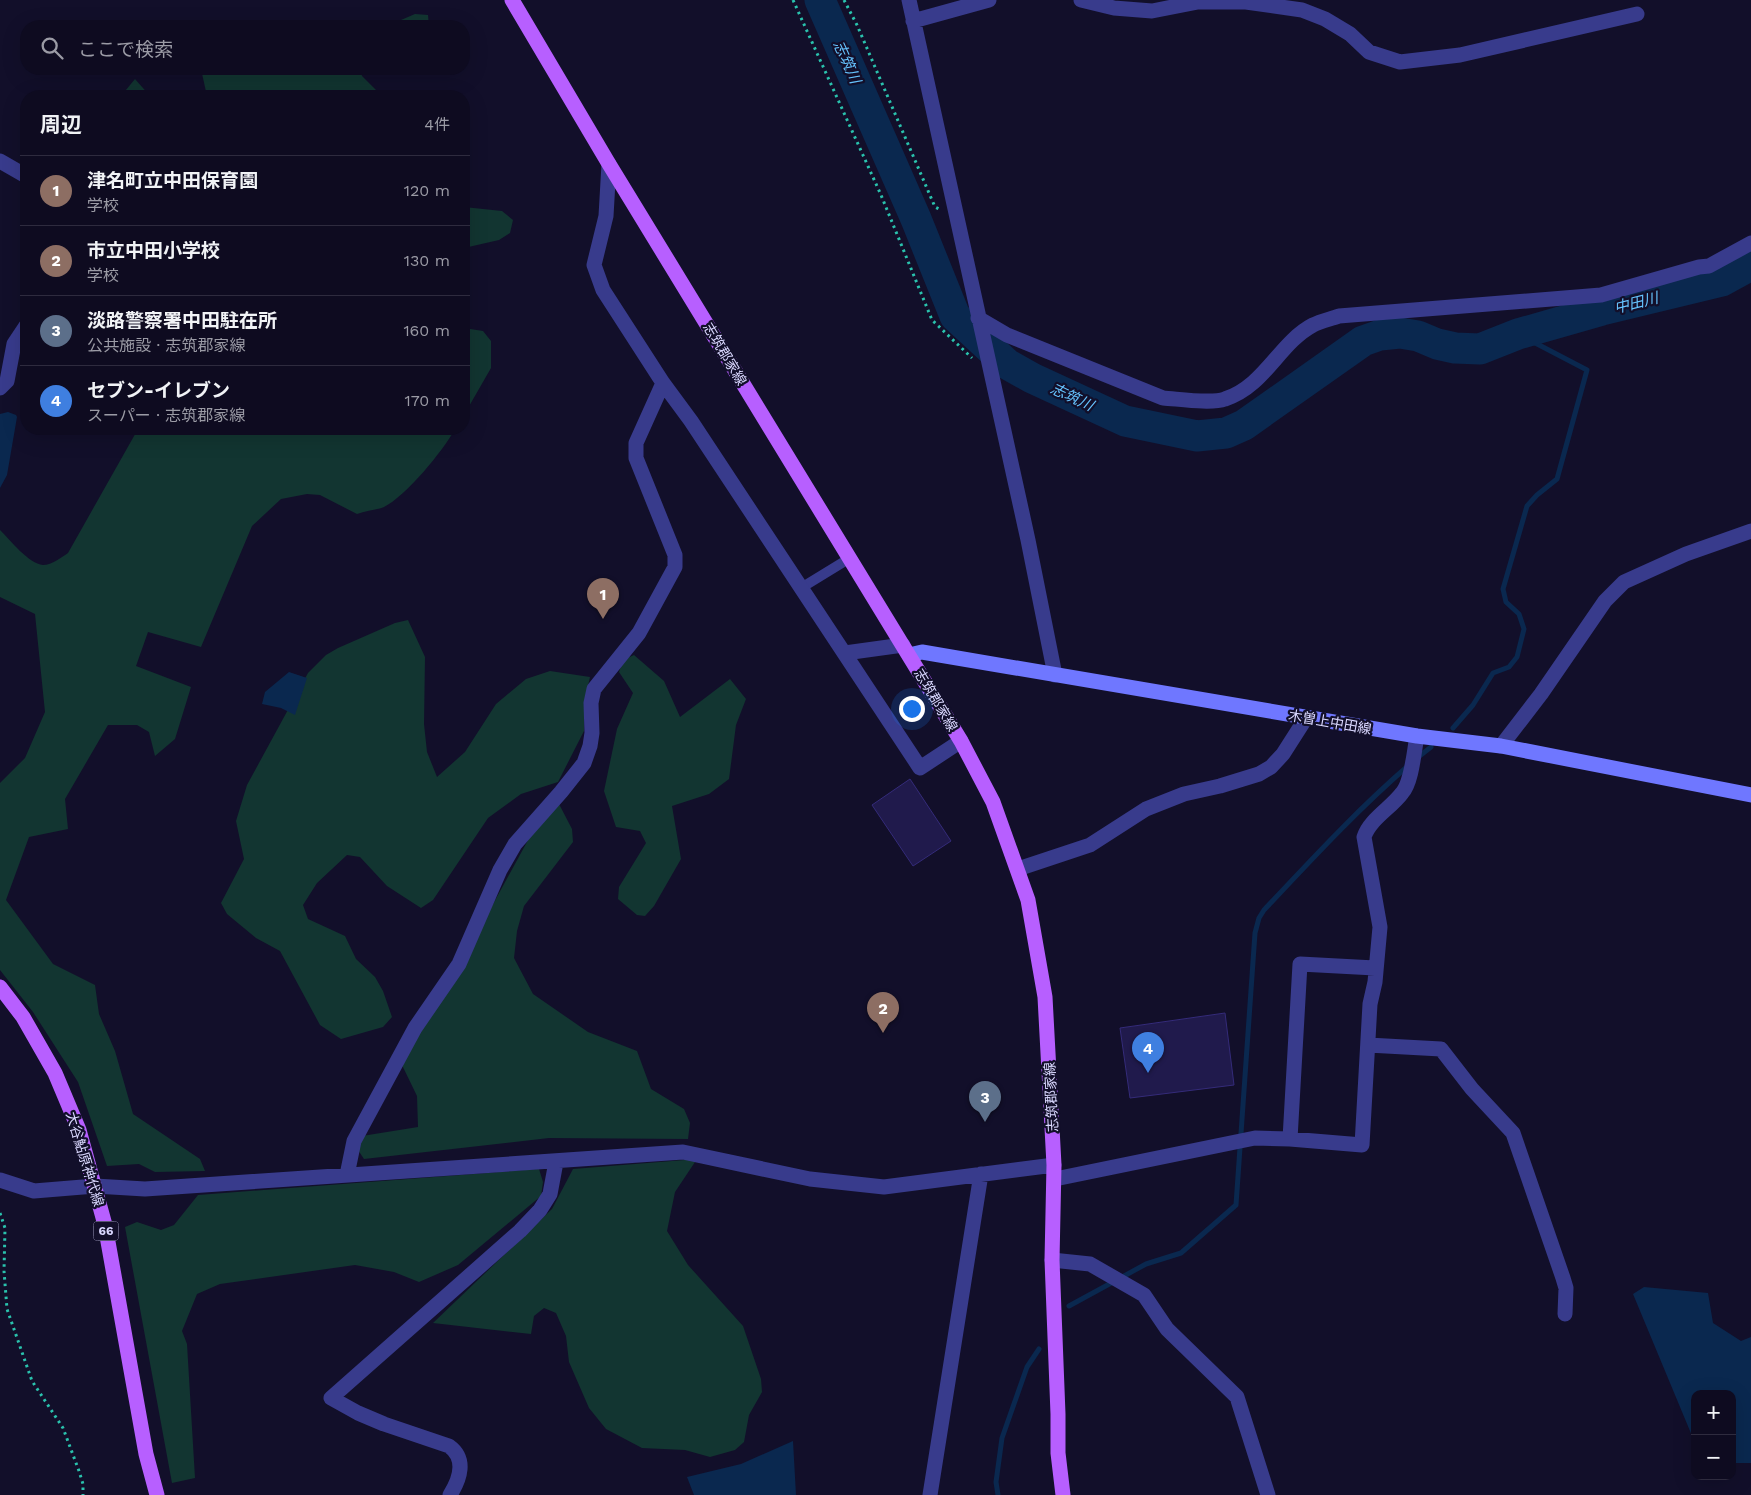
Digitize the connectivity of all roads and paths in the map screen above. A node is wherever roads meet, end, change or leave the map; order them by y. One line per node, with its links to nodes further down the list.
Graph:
1 (512, 0): 10 (main road, 志筑郡家線)
2 (793, 0): 16 (path)
3 (844, 0): 12 (path)
4 (909, 0): 8 (street)
5 (989, 0): 8 (street)
6 (1081, 0): 7 (street)
7 (1637, 14)
8 (913, 20): 12 (street)
9 (0, 161): 11 (street)
10 (609, 164): 17 (street); 20 (main road, 志筑郡家線)
11 (20, 173)
12 (956, 216): 14 (street)
13 (1751, 242): 14 (street)
14 (978, 321): 16 (street)
15 (20, 335): 18 (street)
16 (989, 364): 24 (street)
17 (663, 383): 21 (street); 38 (street)
18 (0, 388)
19 (1751, 531): 28 (street)
20 (850, 558): 21 (lane); 22 (main road, 志筑郡家線)
21 (801, 588): 23 (street)
22 (906, 650): 23 (street); 24 (main road, 木曽上中田線); 27 (main road, 志筑郡家線)
23 (844, 653): 27 (street)
24 (1055, 675): 25 (main road, 木曽上中田線)
25 (1306, 718): 26 (main road, 木曽上中田線); 30 (street)
26 (1417, 736): 28 (main road, 木曽上中田線); 31 (street)
27 (961, 741): 30 (main road, 志筑郡家線)
28 (1500, 746): 29 (main road, 木曽上中田線)
29 (1751, 795)
30 (1018, 869): 36 (main road, 志筑郡家線)
31 (1375, 968): 33 (street); 34 (street)
32 (0, 987): 40 (main road, 大谷鮎原神代線 / 66)
33 (1368, 1045): 34 (street); 43 (street)
34 (1290, 1139): 36 (street)
35 (556, 1162): 37 (street); 38 (street); 46 (street)
36 (1054, 1172): 37 (street); 42 (main road, 志筑郡家線)
37 (981, 1174): 47 (street)
38 (347, 1175): 40 (street)
39 (0, 1180): 40 (street)
40 (95, 1186): 45 (main road, 大谷鮎原神代線 / 66)
41 (0, 1213): 44 (path)
42 (1052, 1260): 48 (main road, 志筑郡家線); 49 (street)
43 (1565, 1314)
44 (83, 1495)
45 (157, 1495)
46 (450, 1495)
47 (930, 1495)
48 (1063, 1495)
49 (1268, 1495)

